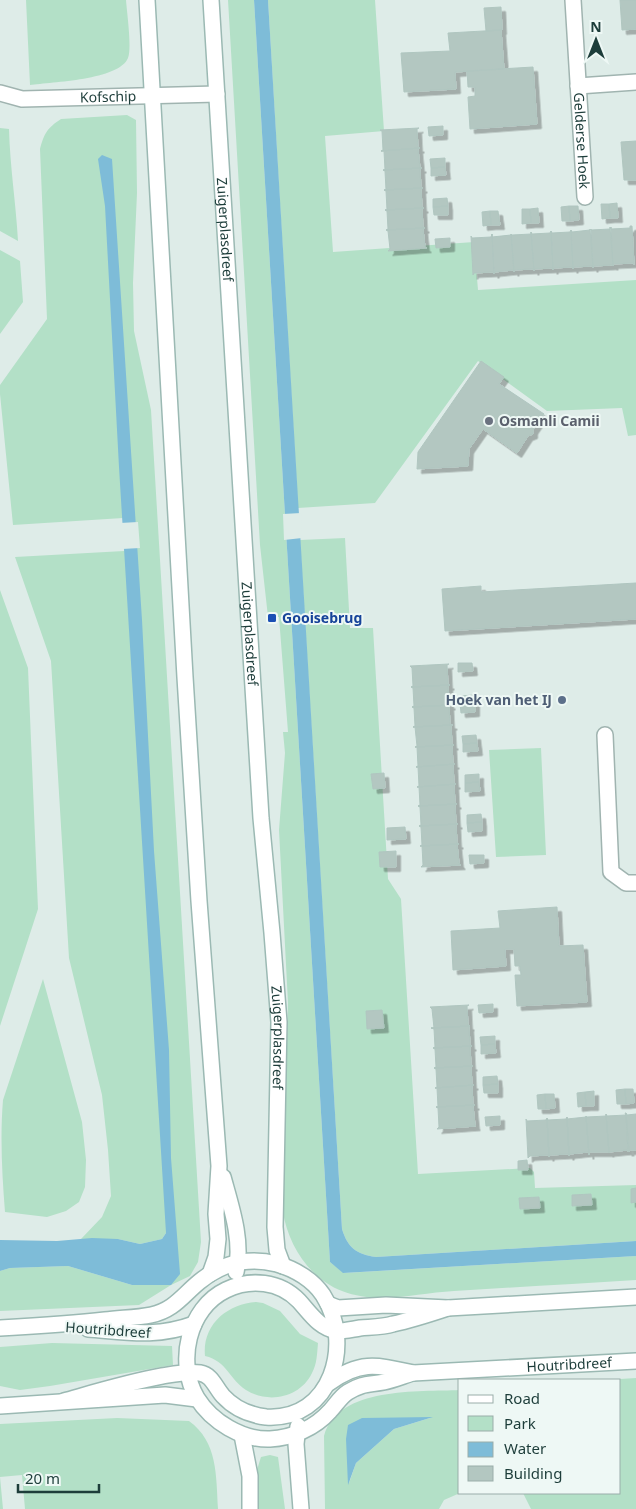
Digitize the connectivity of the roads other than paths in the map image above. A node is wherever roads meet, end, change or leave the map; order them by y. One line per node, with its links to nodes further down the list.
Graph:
1 (147, 0): 8 (main road)
2 (212, 0): 7 (main road, Zuigerplasdreef)
3 (573, 0): 5 (main road, Gelderse Hoek)
4 (636, 82): 5 (main road, Gelderse Hoek)
5 (578, 86): 9 (main road, Gelderse Hoek)
6 (0, 92): 8 (main road, Kofschip)
7 (217, 94): 8 (main road, Kofschip); 14 (main road, Zuigerplasdreef)
8 (152, 96): 12 (main road)
9 (585, 198)
10 (605, 735): 11 (main road)
11 (636, 884)
12 (219, 1166): 13 (main road); 15 (main road)
13 (238, 1262): 14 (main road); 15 (main road, Houtribdreef); 16 (main road)
14 (284, 1266): 18 (main road)
15 (210, 1274): 21 (main road, Houtribdreef)
16 (225, 1290): 20 (main road); 23 (main road)
17 (636, 1296): 19 (main road)
18 (328, 1304): 19 (main road); 23 (main road)
19 (448, 1308): 23 (main road)
20 (194, 1324): 21 (main road, Houtribdreef); 25 (main road)
21 (51, 1326): 22 (main road, Houtribdreef)
22 (0, 1328)
23 (337, 1330): 27 (main road)
24 (636, 1361): 26 (main road, Houtribdreef)
25 (188, 1372): 28 (main road); 29 (main road); 31 (main road)
26 (413, 1373): 27 (main road, Houtribdreef); 32 (main road, Houtribdreef)
27 (328, 1384): 31 (main road)
28 (197, 1399): 29 (main road); 33 (main road)
29 (64, 1401): 30 (main road)
30 (0, 1406)
31 (302, 1409): 32 (main road)
32 (297, 1434): 33 (main road, Houtribdreef); 35 (main road)
33 (242, 1435): 34 (main road)
34 (250, 1509)
35 (301, 1509)

